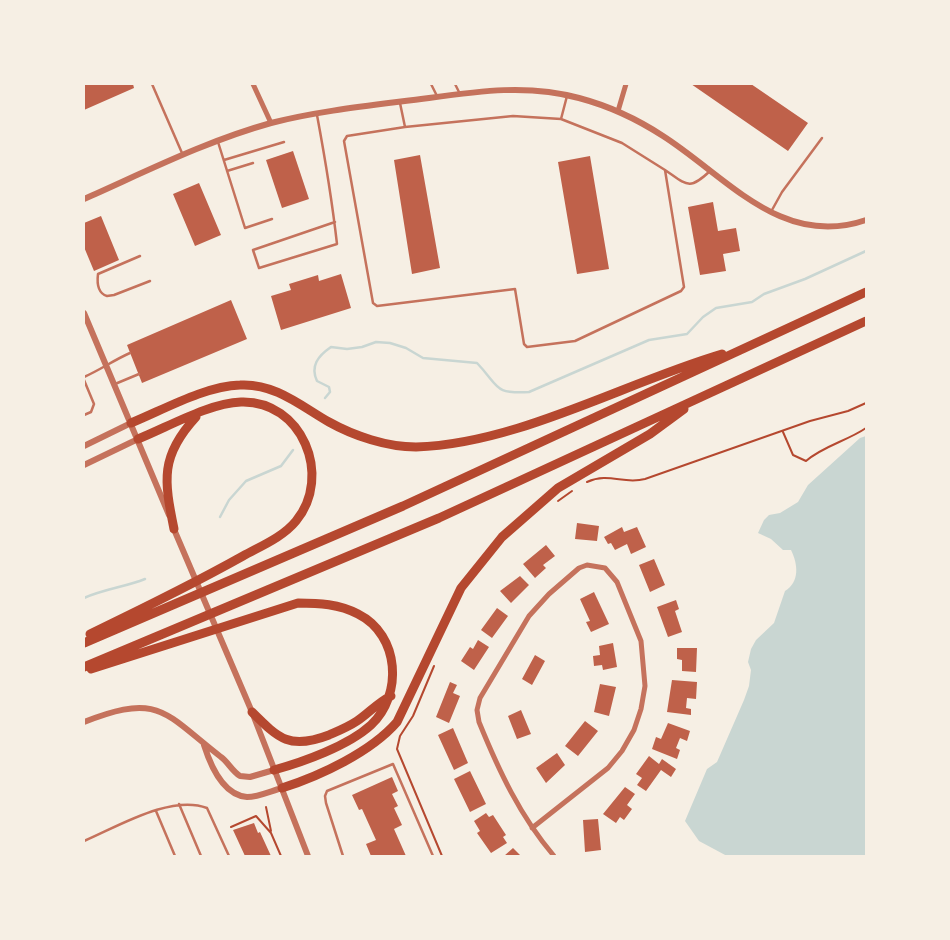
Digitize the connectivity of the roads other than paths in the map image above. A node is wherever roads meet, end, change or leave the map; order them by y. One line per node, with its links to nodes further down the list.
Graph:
1 (152, 84): 18 (lane)
2 (253, 84): 13 (street)
3 (431, 84): 8 (lane)
4 (455, 84): 6 (lane)
5 (626, 84): 10 (street)
6 (460, 94): 7 (street); 8 (street)
7 (567, 96): 10 (street); 12 (lane)
8 (437, 97): 9 (street)
9 (400, 102): 11 (street); 14 (lane)
10 (618, 111): 22 (street)
11 (316, 113): 13 (street); 28 (lane)
12 (561, 119): 14 (lane); 21 (lane)
13 (270, 124): 16 (street)
14 (405, 127): 21 (lane)
15 (822, 138): 25 (lane)
16 (218, 141): 18 (street); 19 (lane)
17 (284, 142): 19 (lane)
18 (183, 155): 24 (street)
19 (224, 160): 23 (lane)
20 (253, 163): 23 (lane)
21 (665, 170): 22 (lane)
22 (711, 170): 25 (street)
23 (227, 171): 26 (lane)
24 (84, 199)
25 (770, 213): 27 (street)
26 (272, 219)
27 (866, 220)
28 (335, 222): 28 (lane)
29 (140, 256): 30 (lane)
30 (150, 280)
31 (866, 292): 35 (highway)
32 (84, 313): 34 (street)
33 (866, 321): 41 (highway)
34 (86, 326): 37 (street)
35 (751, 345): 44 (highway); 50 (highway)
36 (130, 353): 37 (lane)
37 (106, 364): 39 (lane); 40 (street)
38 (139, 374): 40 (lane)
39 (84, 379): 43 (lane)
40 (114, 384): 44 (street)
41 (701, 397): 51 (highway); 58 (highway)
42 (199, 414): 45 (highway); 48 (highway); 49 (highway)
43 (84, 416)
44 (130, 423): 45 (street); 46 (street)
45 (138, 440): 47 (street); 48 (street)
46 (84, 446)
47 (84, 465)
48 (174, 529): 54 (street)
49 (84, 638)
50 (84, 643)
51 (84, 667)
52 (84, 672): 53 (highway)
53 (391, 696): 54 (highway); 57 (highway)
54 (252, 712): 57 (street)
55 (84, 722): 56 (street)
56 (204, 745): 57 (street); 58 (street)
57 (274, 770): 58 (street)
58 (282, 788): 66 (street)
59 (179, 804): 60 (lane); 64 (lane); 65 (lane)
60 (156, 811): 62 (lane); 63 (lane)
61 (532, 828): 61 (street); 69 (street)
62 (84, 841)
63 (175, 856)
64 (201, 856)
65 (229, 856)
66 (308, 856)
67 (343, 856): 68 (lane)
68 (433, 856)
69 (554, 856)

